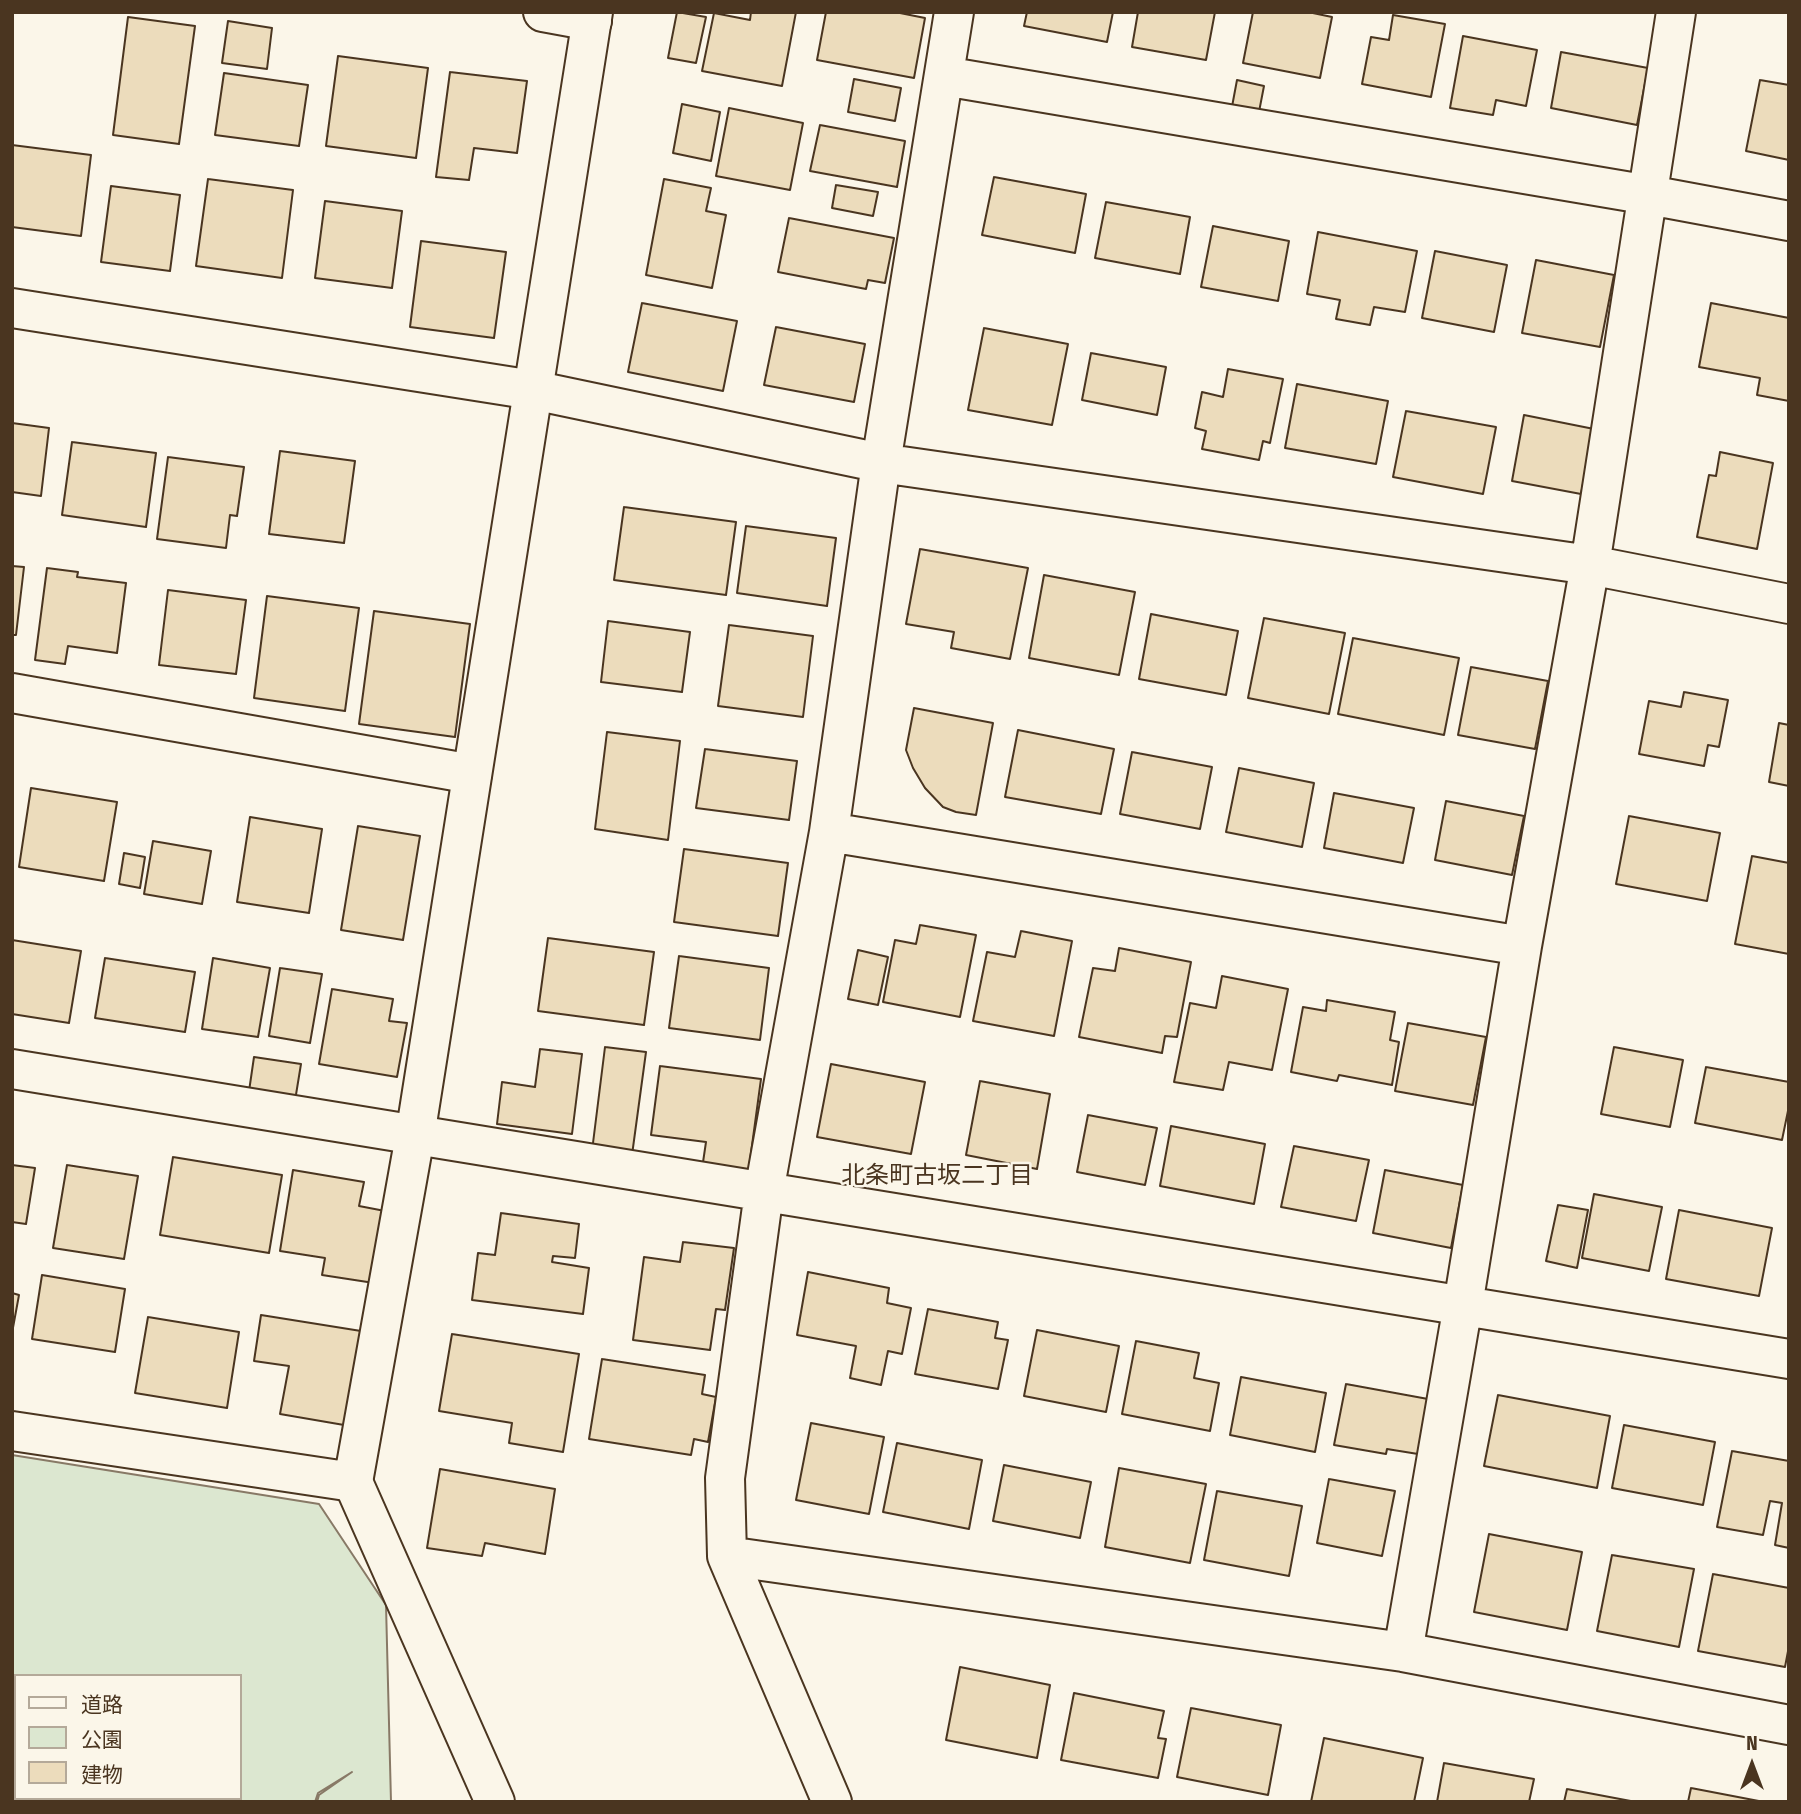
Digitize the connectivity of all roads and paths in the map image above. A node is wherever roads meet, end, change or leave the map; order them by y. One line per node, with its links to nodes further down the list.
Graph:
1 (543, 12): 4 (street)
2 (954, 12): 5 (street)
3 (1676, 12): 6 (street)
4 (592, 16): 9 (street)
5 (944, 76): 6 (street); 10 (street)
6 (1648, 195): 7 (street); 11 (street)
7 (1789, 221)
8 (12, 308): 9 (street)
9 (533, 390): 10 (street); 14 (street)
10 (881, 463): 11 (street); 15 (street)
11 (1590, 565): 12 (street); 16 (street)
12 (1789, 604)
13 (12, 693): 14 (street)
14 (471, 774): 18 (street)
15 (829, 832): 16 (street); 19 (street)
16 (1522, 946): 20 (street)
17 (12, 1069): 18 (street)
18 (415, 1136): 19 (street); 23 (street)
19 (764, 1192): 20 (street); 24 (street)
20 (1464, 1305): 21 (street); 25 (street)
21 (1789, 1359)
22 (12, 1431): 23 (street)
23 (353, 1482): 27 (street)
24 (727, 1556): 25 (street); 28 (street)
25 (1403, 1652): 26 (street)
26 (1789, 1725)
27 (495, 1802)
28 (832, 1802)

